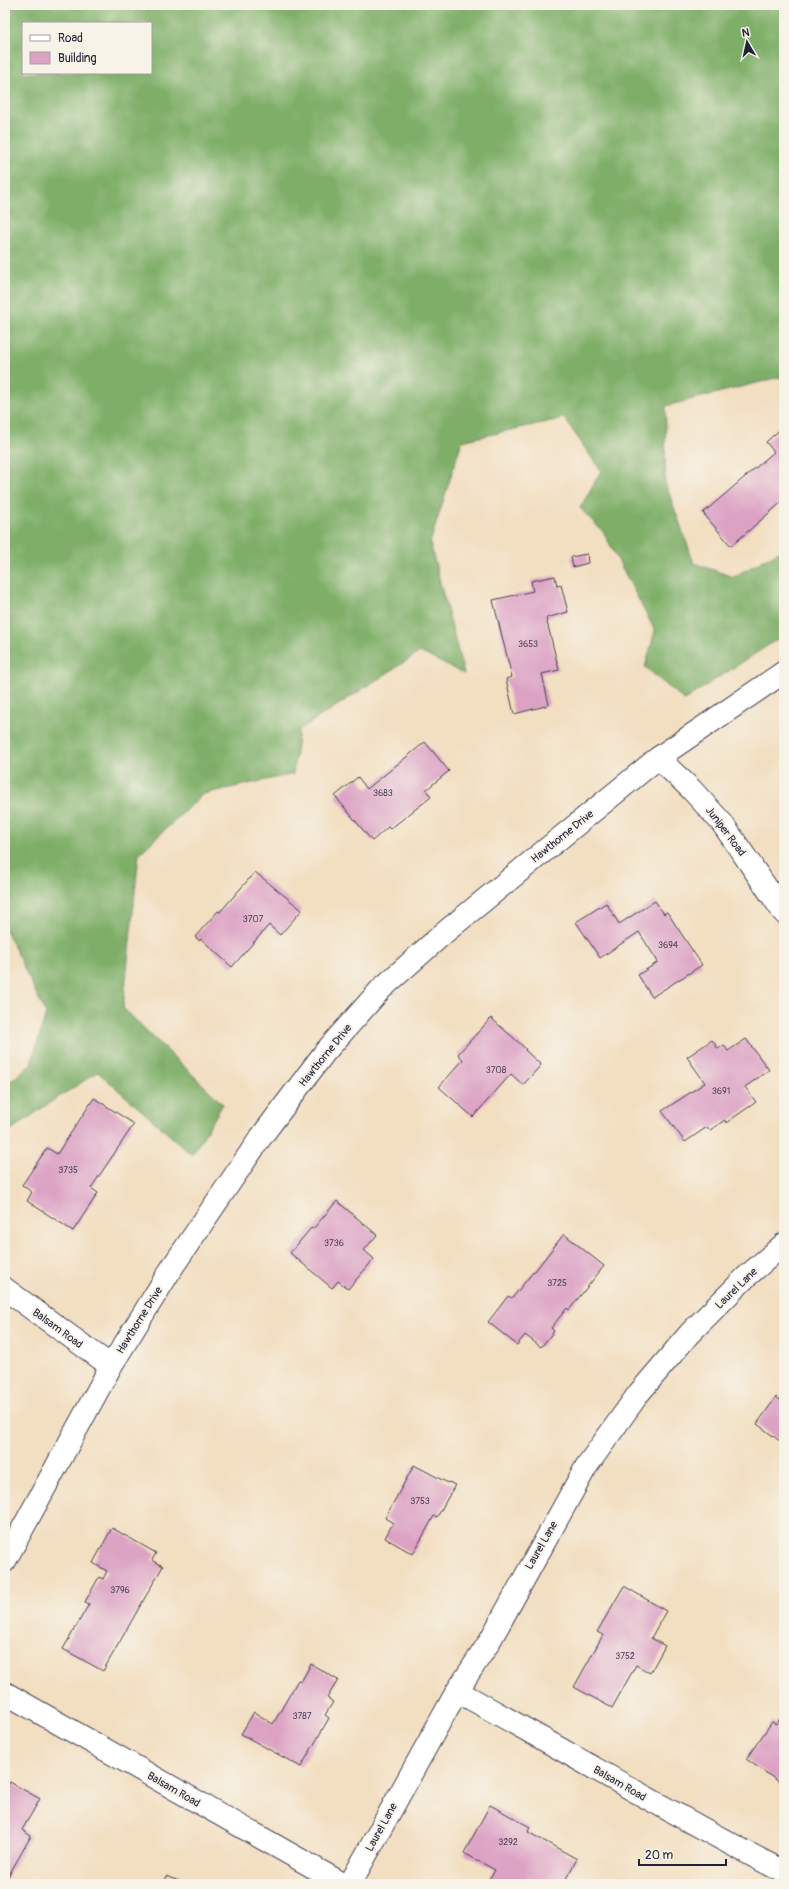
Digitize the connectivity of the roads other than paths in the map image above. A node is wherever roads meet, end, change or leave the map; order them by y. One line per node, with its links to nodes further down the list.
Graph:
1 (784, 672): 2 (street, Hawthorne Drive)
2 (658, 758): 3 (street, Juniper Road); 6 (street, Hawthorne Drive)
3 (784, 913)
4 (784, 1244): 8 (street, Laurel Lane)
5 (5, 1290): 6 (street, Balsam Road)
6 (111, 1366): 7 (street, Hawthorne Drive)
7 (5, 1561)
8 (457, 1692): 10 (street, Balsam Road); 12 (street, Laurel Lane)
9 (5, 1693): 11 (street, Balsam Road)
10 (784, 1872)
11 (343, 1884)
12 (350, 1884)

